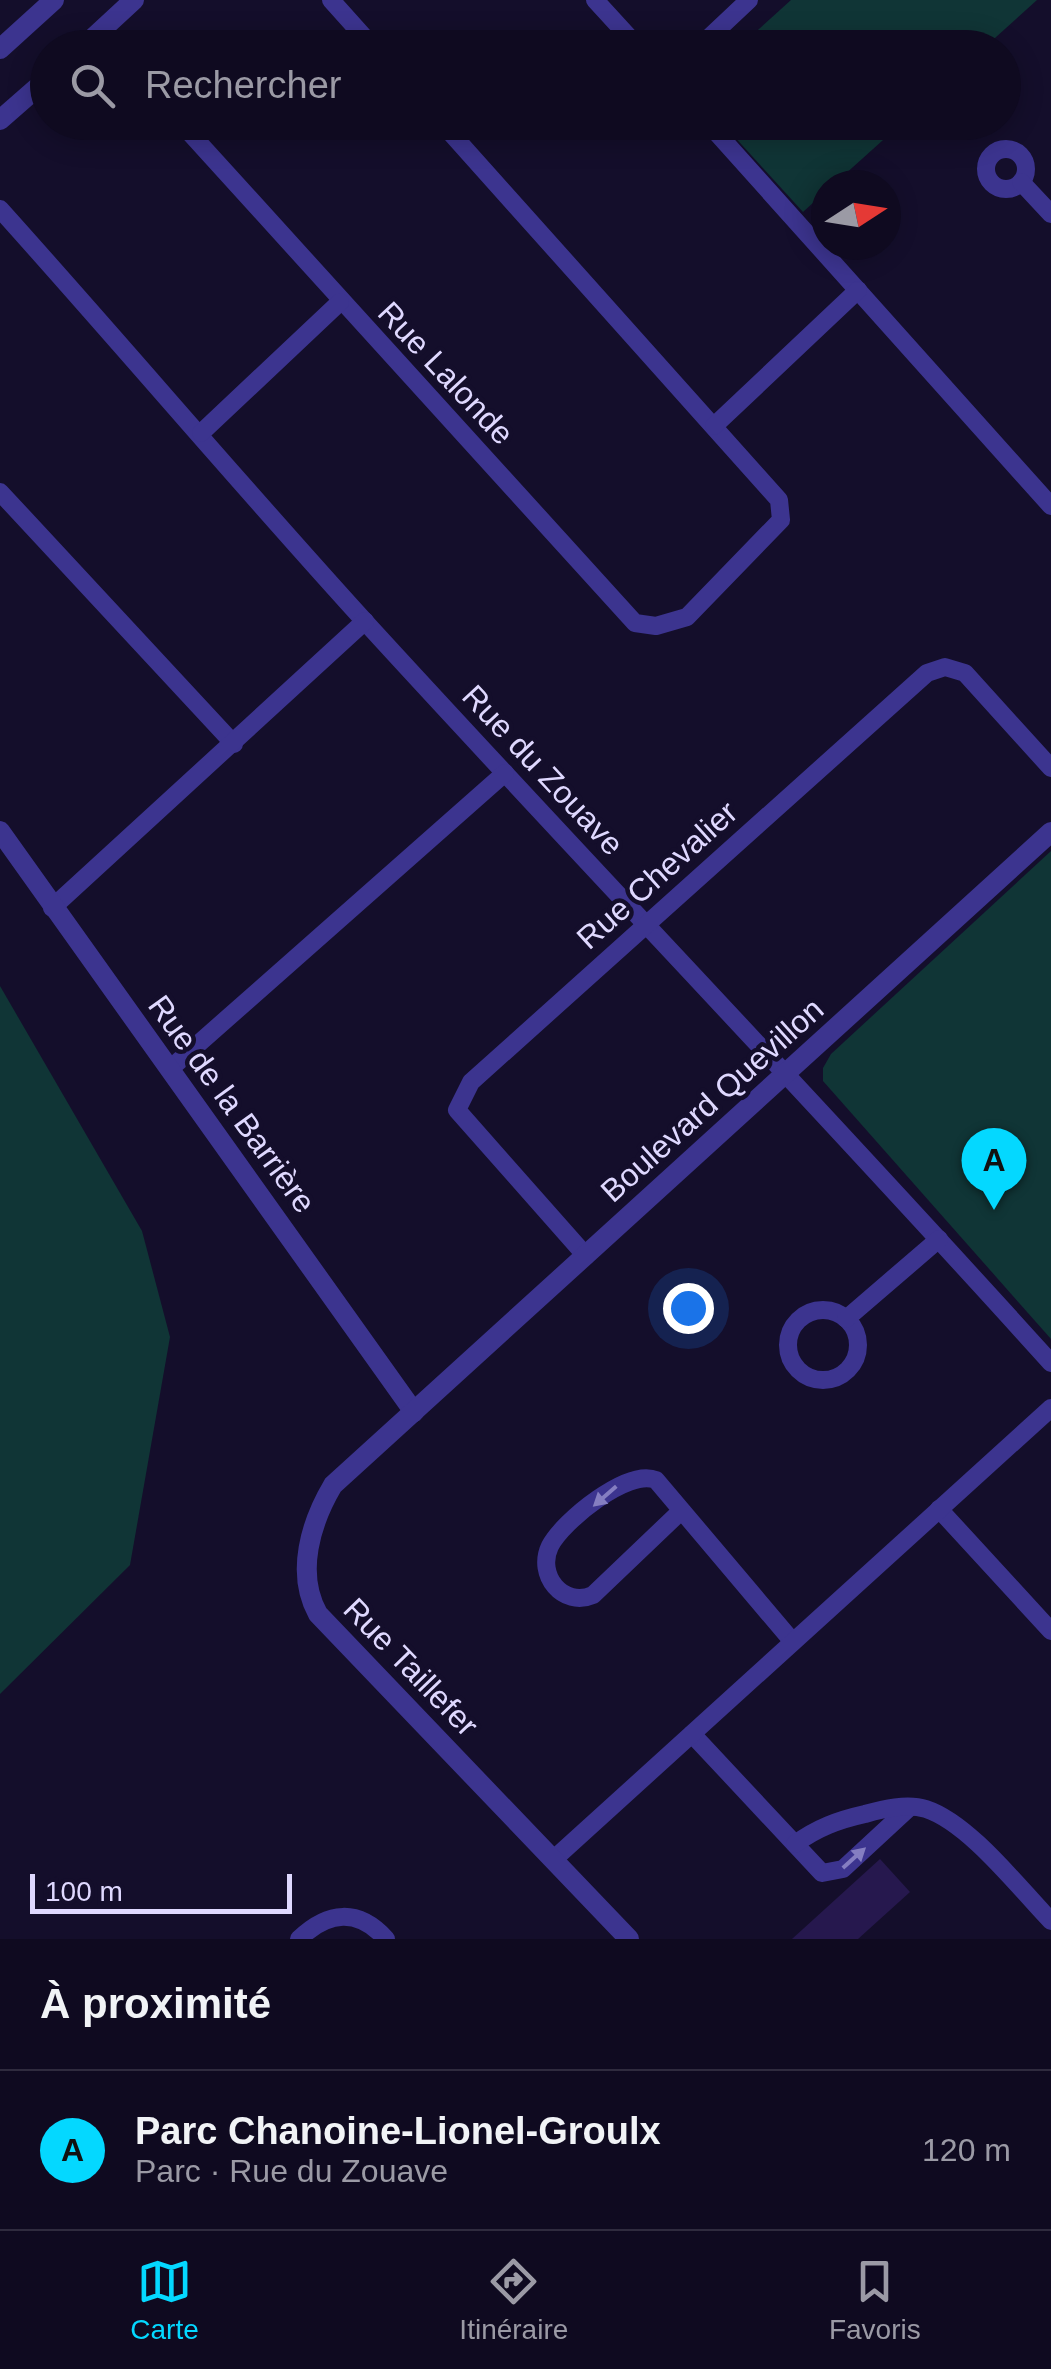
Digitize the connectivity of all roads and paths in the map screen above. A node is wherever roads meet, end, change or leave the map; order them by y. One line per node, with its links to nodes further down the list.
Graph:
1 (54, 0): 10 (street)
2 (134, 0): 6 (street)
3 (331, 0): 7 (street)
4 (595, 0): 8 (street)
5 (749, 0): 9 (street)
6 (113, 30)
7 (358, 30)
8 (622, 30)
9 (717, 30)
10 (0, 49)
11 (30, 94): 12 (street)
12 (0, 120)
13 (196, 140): 20 (street, Rue Lalonde)
14 (457, 140): 21 (street)
15 (723, 140): 19 (street)
16 (1021, 182): 18 (street)
17 (0, 208): 22 (street, Rue du Zouave)
18 (1051, 214)
19 (858, 290): 21 (street); 24 (street)
20 (340, 302): 21 (street, Rue Lalonde); 22 (street)
21 (714, 426)
22 (201, 433): 25 (street, Rue du Zouave)
23 (0, 492): 26 (street)
24 (1051, 506)
25 (365, 621): 26 (street); 28 (street, Rue du Zouave)
26 (234, 744): 31 (street)
27 (1051, 768): 32 (street, Rue Chevalier)
28 (505, 773): 32 (street, Rue du Zouave); 33 (street)
29 (0, 831): 31 (street, Rue de la Barrière)
30 (1051, 832): 34 (street, Boulevard Quevillon)
31 (52, 908): 33 (street, Rue de la Barrière)
32 (645, 926): 34 (street, Rue du Zouave); 36 (street, Rue Chevalier)
33 (172, 1068): 40 (street, Rue de la Barrière)
34 (788, 1072): 35 (street, Rue du Zouave); 36 (street, Boulevard Quevillon)
35 (939, 1238): 37 (street); 38 (street, Rue du Zouave)
36 (586, 1256): 40 (street, Boulevard Quevillon)
37 (846, 1319)
38 (1051, 1363)
39 (1051, 1408): 41 (street)
40 (414, 1412): 48 (street, Rue Taillefer)
41 (939, 1509): 43 (street); 44 (street)
42 (680, 1510): 42 (street, one-way to 42); 44 (street)
43 (1051, 1631)
44 (794, 1642): 45 (street)
45 (692, 1734): 47 (street); 48 (street)
46 (910, 1806): 47 (street); 47 (street, one-way to 46); 49 (street)
47 (796, 1844)
48 (554, 1859): 52 (street, Rue Taillefer)
49 (1051, 1921)
50 (298, 1939): 51 (street)
51 (386, 1939)
52 (630, 1939)

